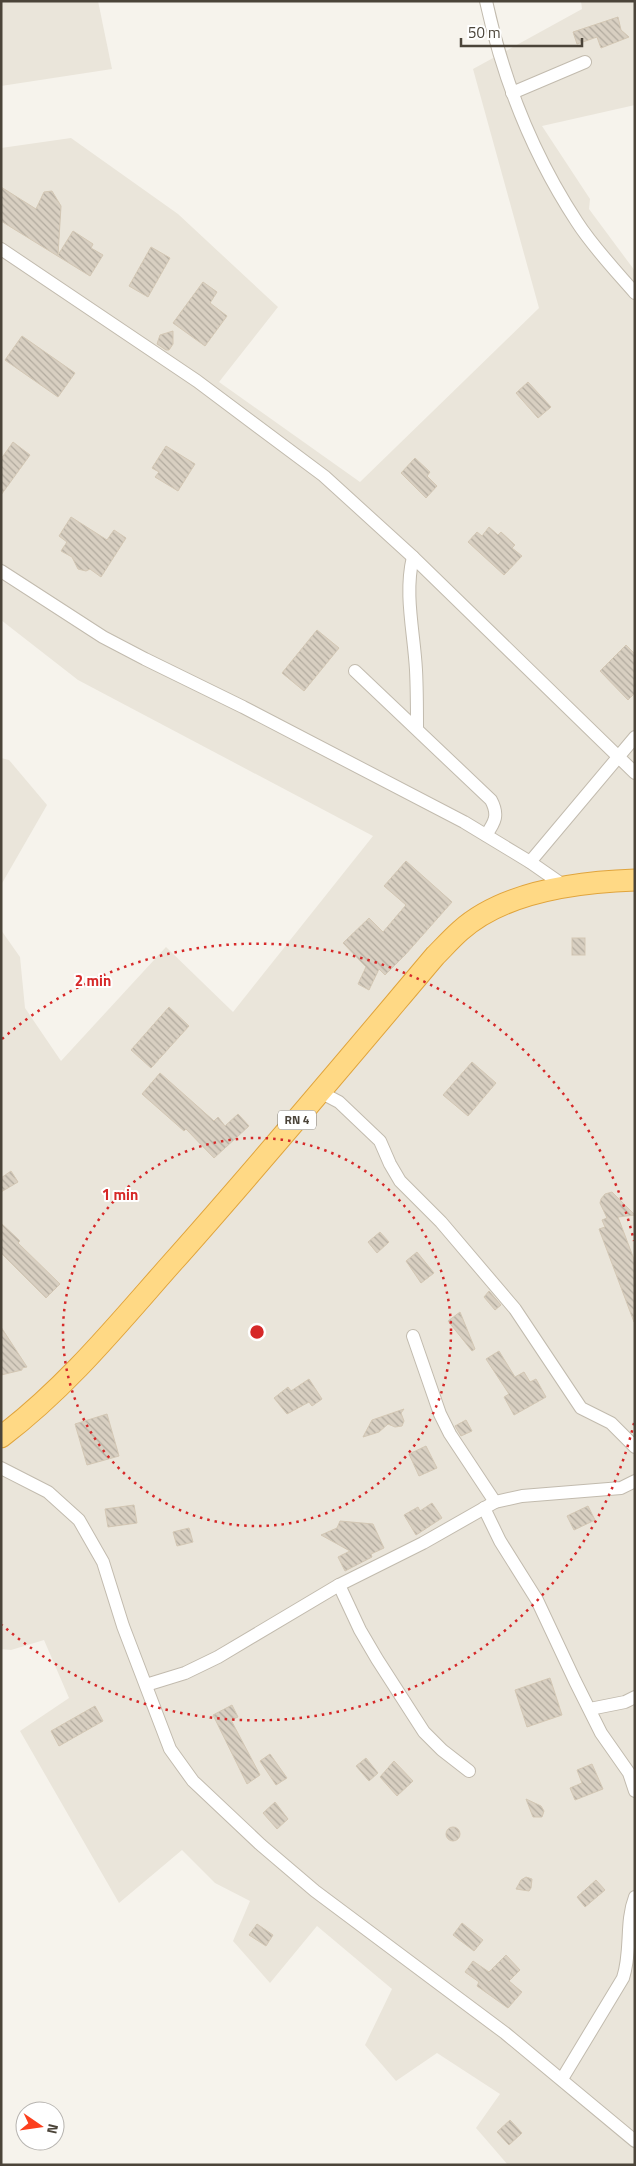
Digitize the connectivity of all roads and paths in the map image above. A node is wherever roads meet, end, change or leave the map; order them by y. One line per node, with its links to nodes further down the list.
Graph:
1 (486, 1): 3 (street)
2 (585, 62): 3 (street)
3 (512, 93): 5 (street)
4 (1, 249): 6 (street)
5 (635, 293)
6 (413, 557): 9 (street); 11 (street)
7 (1, 571): 13 (street)
8 (355, 671): 9 (street)
9 (417, 728): 13 (street)
10 (635, 736): 11 (street)
11 (617, 757): 12 (street); 14 (street)
12 (635, 773)
13 (486, 836): 14 (street)
14 (530, 862): 16 (street)
15 (635, 880): 16 (highway, RN 4)
16 (562, 886): 17 (highway, RN 4)
17 (320, 1092): 19 (highway, RN 4); 20 (street)
18 (413, 1336): 23 (street)
19 (1, 1437)
20 (635, 1448)
21 (1, 1468): 25 (street)
22 (635, 1481): 23 (street)
23 (490, 1505): 24 (street); 27 (street)
24 (339, 1585): 25 (street); 28 (street)
25 (146, 1685): 31 (street)
26 (635, 1697): 27 (street)
27 (590, 1708): 29 (street)
28 (469, 1771)
29 (635, 1791)
30 (635, 1897): 31 (street)
31 (562, 2078): 32 (street)
32 (635, 2141)

